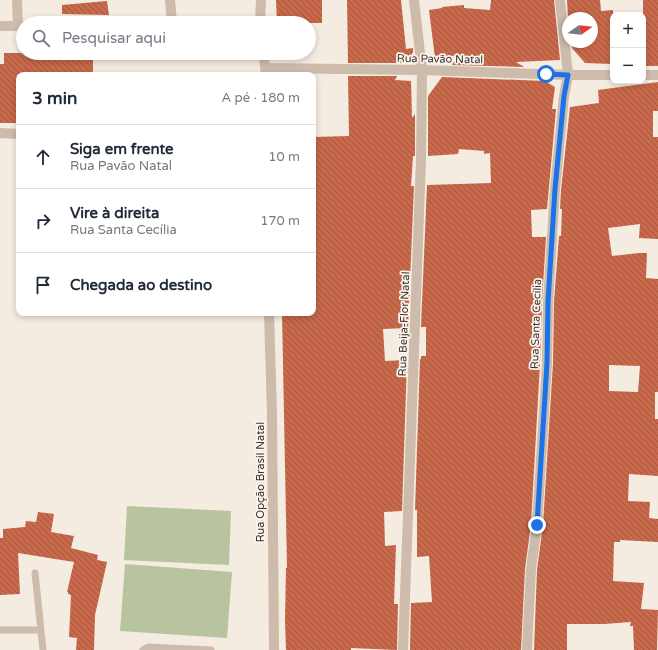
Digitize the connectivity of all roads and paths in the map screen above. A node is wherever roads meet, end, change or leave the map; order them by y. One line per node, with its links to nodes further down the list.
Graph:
1 (17, 0): 6 (street)
2 (170, 0): 7 (street)
3 (261, 0): 8 (street)
4 (414, 0): 12 (street, Rua Beija-Flor Natal)
5 (560, 0): 14 (street, Rua Santa Cecília)
6 (19, 16)
7 (171, 16)
8 (260, 16)
9 (0, 26): 10 (street)
10 (16, 26)
11 (264, 60): 13 (street)
12 (422, 70): 13 (street, Rua Pavão Natal); 14 (street, Rua Pavão Natal); 28 (street, Rua Beija-Flor Natal)
13 (266, 71)
14 (568, 75): 15 (street, Rua Pavão Natal); 29 (street, Rua Santa Cecília)
15 (610, 75)
16 (646, 75): 17 (street)
17 (658, 75)
18 (0, 133): 19 (street)
19 (16, 134)
20 (269, 316): 27 (street, Rua Opção Brasil Natal)
21 (35, 573): 23 (lane)
22 (0, 630): 23 (lane)
23 (41, 630): 24 (lane)
24 (43, 650)
25 (143, 650): 26 (lane)
26 (211, 650)
27 (274, 650)
28 (403, 650)
29 (527, 650)

